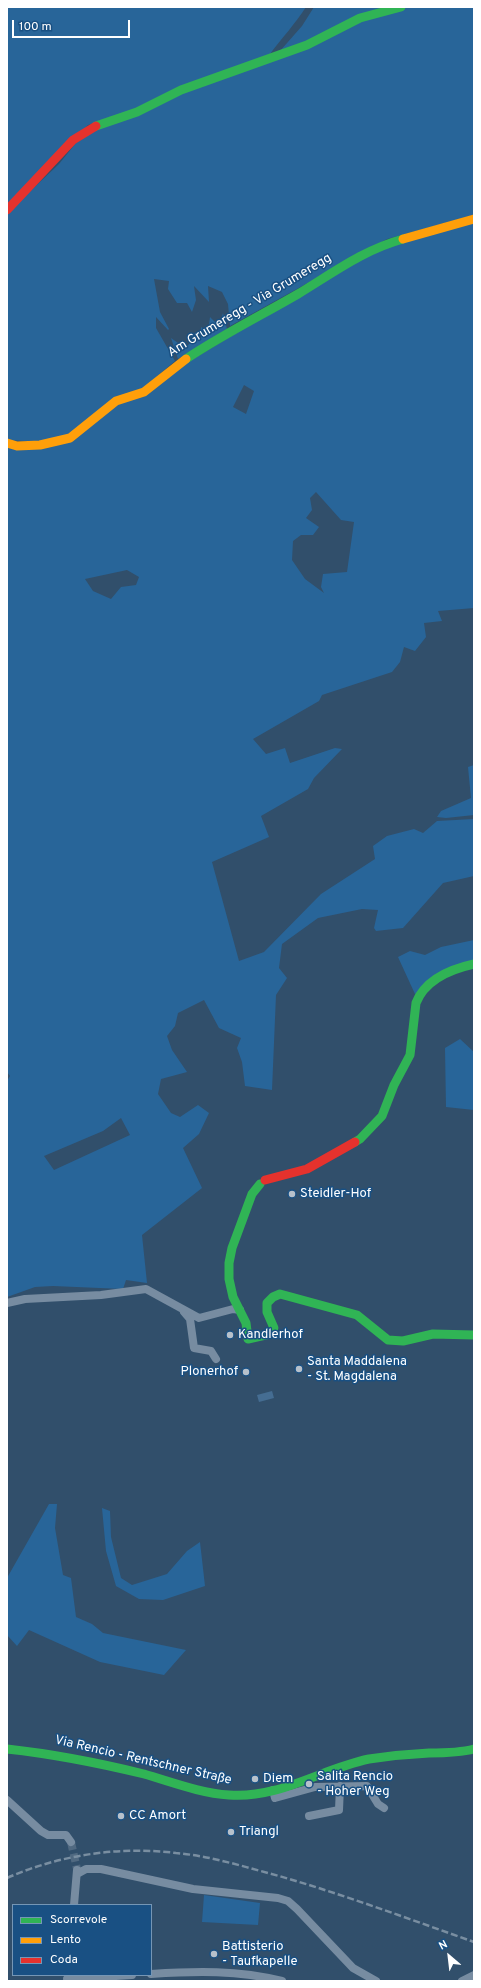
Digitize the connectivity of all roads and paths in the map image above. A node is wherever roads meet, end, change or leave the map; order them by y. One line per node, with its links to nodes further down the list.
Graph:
1 (401, 7): 2 (street)
2 (7, 210)
3 (474, 219): 4 (street, Am Grumeregg - Via Grumeregg)
4 (7, 443)
5 (474, 964): 8 (street)
6 (7, 1303): 7 (street)
7 (183, 1309): 8 (street); 10 (street)
8 (240, 1310): 9 (street)
9 (474, 1335)
10 (216, 1359)
11 (7, 1748): 14 (street, Via Rencio - Rentschner Straße)
12 (474, 1749): 14 (street, Via Rencio - Rentschner Straße)
13 (340, 1786): 14 (street); 16 (street); 17 (street)
14 (273, 1790)
15 (7, 1800): 18 (street)
16 (384, 1808)
17 (309, 1816)
18 (71, 1842)
19 (74, 1904): 25 (street)
20 (152, 1974): 24 (street)
21 (474, 1975): 26 (street)
22 (110, 1976): 23 (street)
23 (67, 1978)
24 (282, 1981)
25 (376, 1981)
26 (462, 1981)

